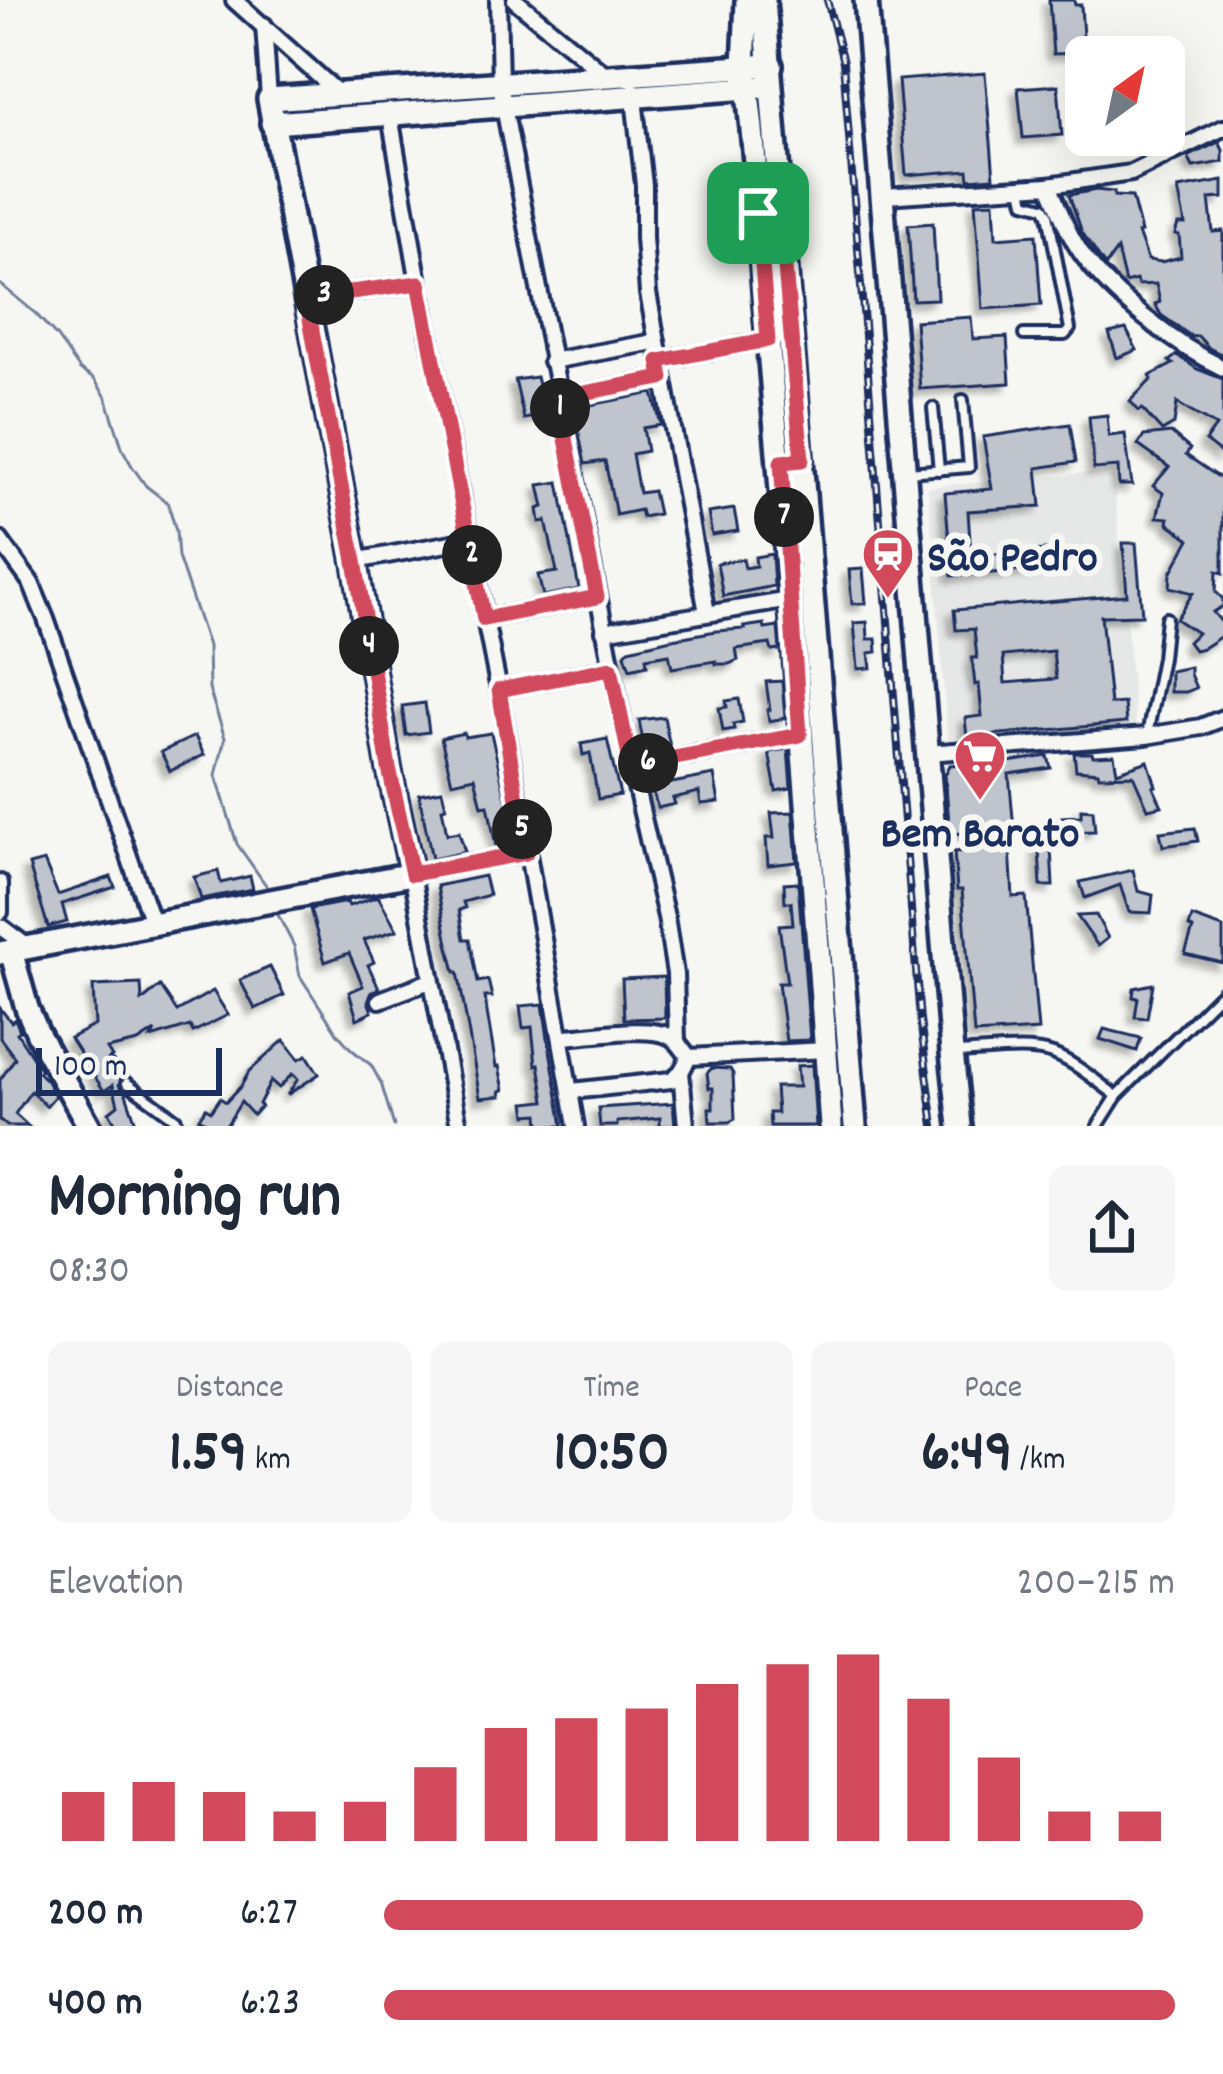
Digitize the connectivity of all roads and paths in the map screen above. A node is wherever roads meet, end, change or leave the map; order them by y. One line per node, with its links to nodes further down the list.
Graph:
1 (234, 0): 7 (street)
2 (498, 0): 12 (street)
3 (515, 0): 9 (street)
4 (746, 0): 5 (main road); 11 (main road)
5 (764, 0): 10 (main road)
6 (866, 0): 23 (main road)
7 (264, 25): 14 (street); 16 (street)
8 (631, 73): 9 (main road); 11 (main road); 15 (street)
9 (606, 75): 12 (main road)
10 (772, 76): 11 (main road); 24 (main road)
11 (746, 77): 15 (main road); 24 (main road)
12 (500, 83): 13 (main road); 17 (street)
13 (386, 89): 14 (main road); 18 (street)
14 (338, 93): 16 (main road)
15 (633, 97): 17 (main road); 29 (street)
16 (269, 99): 19 (main road)
17 (504, 107): 18 (main road); 30 (street)
18 (390, 116): 19 (main road); 25 (street)
19 (272, 123): 26 (main road)
20 (1223, 128): 21 (street)
21 (1049, 184): 22 (street); 32 (street)
22 (1022, 187): 23 (street); 27 (lane)
23 (884, 196): 39 (main road)
24 (769, 212): 28 (main road); 37 (main road)
25 (419, 283): 26 (street); 41 (street)
26 (306, 298): 42 (main road)
27 (1024, 335)
28 (768, 340): 31 (street); 37 (main road)
29 (656, 342): 30 (street); 31 (street)
30 (550, 361): 34 (street)
31 (659, 361): 33 (street)
32 (1223, 368)
33 (662, 378): 34 (street); 45 (street)
34 (558, 398): 43 (street)
35 (963, 400): 38 (lane)
36 (933, 408): 38 (lane)
37 (792, 461): 44 (main road); 59 (main road)
38 (939, 470): 39 (lane)
39 (907, 472): 54 (main road)
40 (0, 540): 61 (street)
41 (469, 541): 42 (street); 47 (street)
42 (355, 561): 57 (main road)
43 (597, 597): 47 (street); 48 (street)
44 (790, 600): 45 (street); 52 (main road)
45 (707, 613): 48 (street)
46 (1166, 618): 53 (lane)
47 (484, 619): 50 (street)
48 (604, 632): 49 (street)
49 (611, 668): 50 (street); 55 (street)
50 (499, 690): 56 (street)
51 (1223, 718): 53 (street)
52 (800, 735): 55 (street); 59 (main road)
53 (1146, 736): 54 (street)
54 (928, 753): 70 (main road)
55 (631, 766): 68 (street)
56 (526, 853): 57 (street); 67 (street)
57 (412, 874): 61 (main road); 64 (street)
58 (0, 883): 60 (street)
59 (827, 898): 69 (main road); 81 (main road)
60 (0, 912)
61 (153, 925): 63 (main road)
62 (0, 926): 63 (street)
63 (13, 950): 75 (main road)
64 (430, 981): 66 (street); 77 (street)
65 (1223, 991): 74 (lane)
66 (380, 1000)
67 (562, 1037): 68 (street); 73 (street)
68 (677, 1041): 71 (street)
69 (826, 1050): 71 (street); 80 (main road)
70 (952, 1053): 74 (lane); 82 (main road)
71 (685, 1065): 73 (street); 79 (street)
72 (127, 1083): 76 (lane)
73 (572, 1091): 78 (street)
74 (1117, 1096): 83 (lane)
75 (89, 1126)
76 (179, 1126)
77 (459, 1126)
78 (576, 1126)
79 (686, 1126)
80 (831, 1126)
81 (855, 1126)
82 (961, 1126)
83 (1099, 1126)

